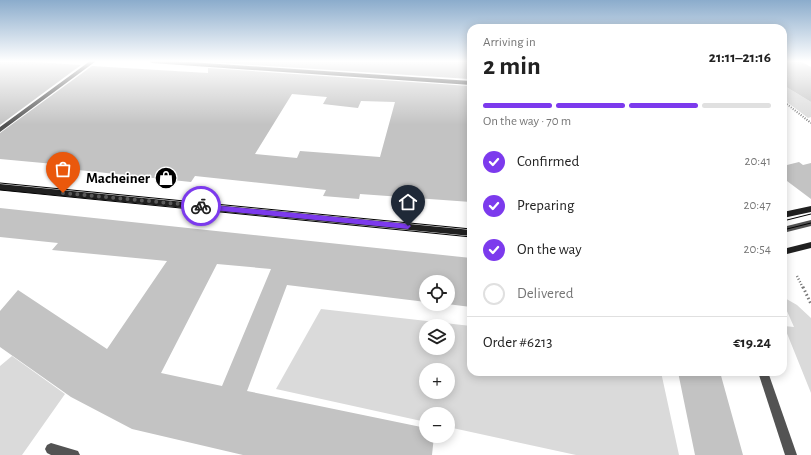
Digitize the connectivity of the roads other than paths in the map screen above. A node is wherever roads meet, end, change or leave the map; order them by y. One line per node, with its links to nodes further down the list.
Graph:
1 (64, 82): 2 (street)
2 (0, 130)
3 (0, 187): 8 (main road)
4 (811, 208): 5 (main road)
5 (787, 214)
6 (811, 223): 7 (street)
7 (787, 229)
8 (467, 233)
9 (811, 245): 10 (main road)
10 (787, 251)
11 (764, 376): 14 (street)
12 (51, 449): 13 (street)
13 (74, 455)
14 (791, 455)

